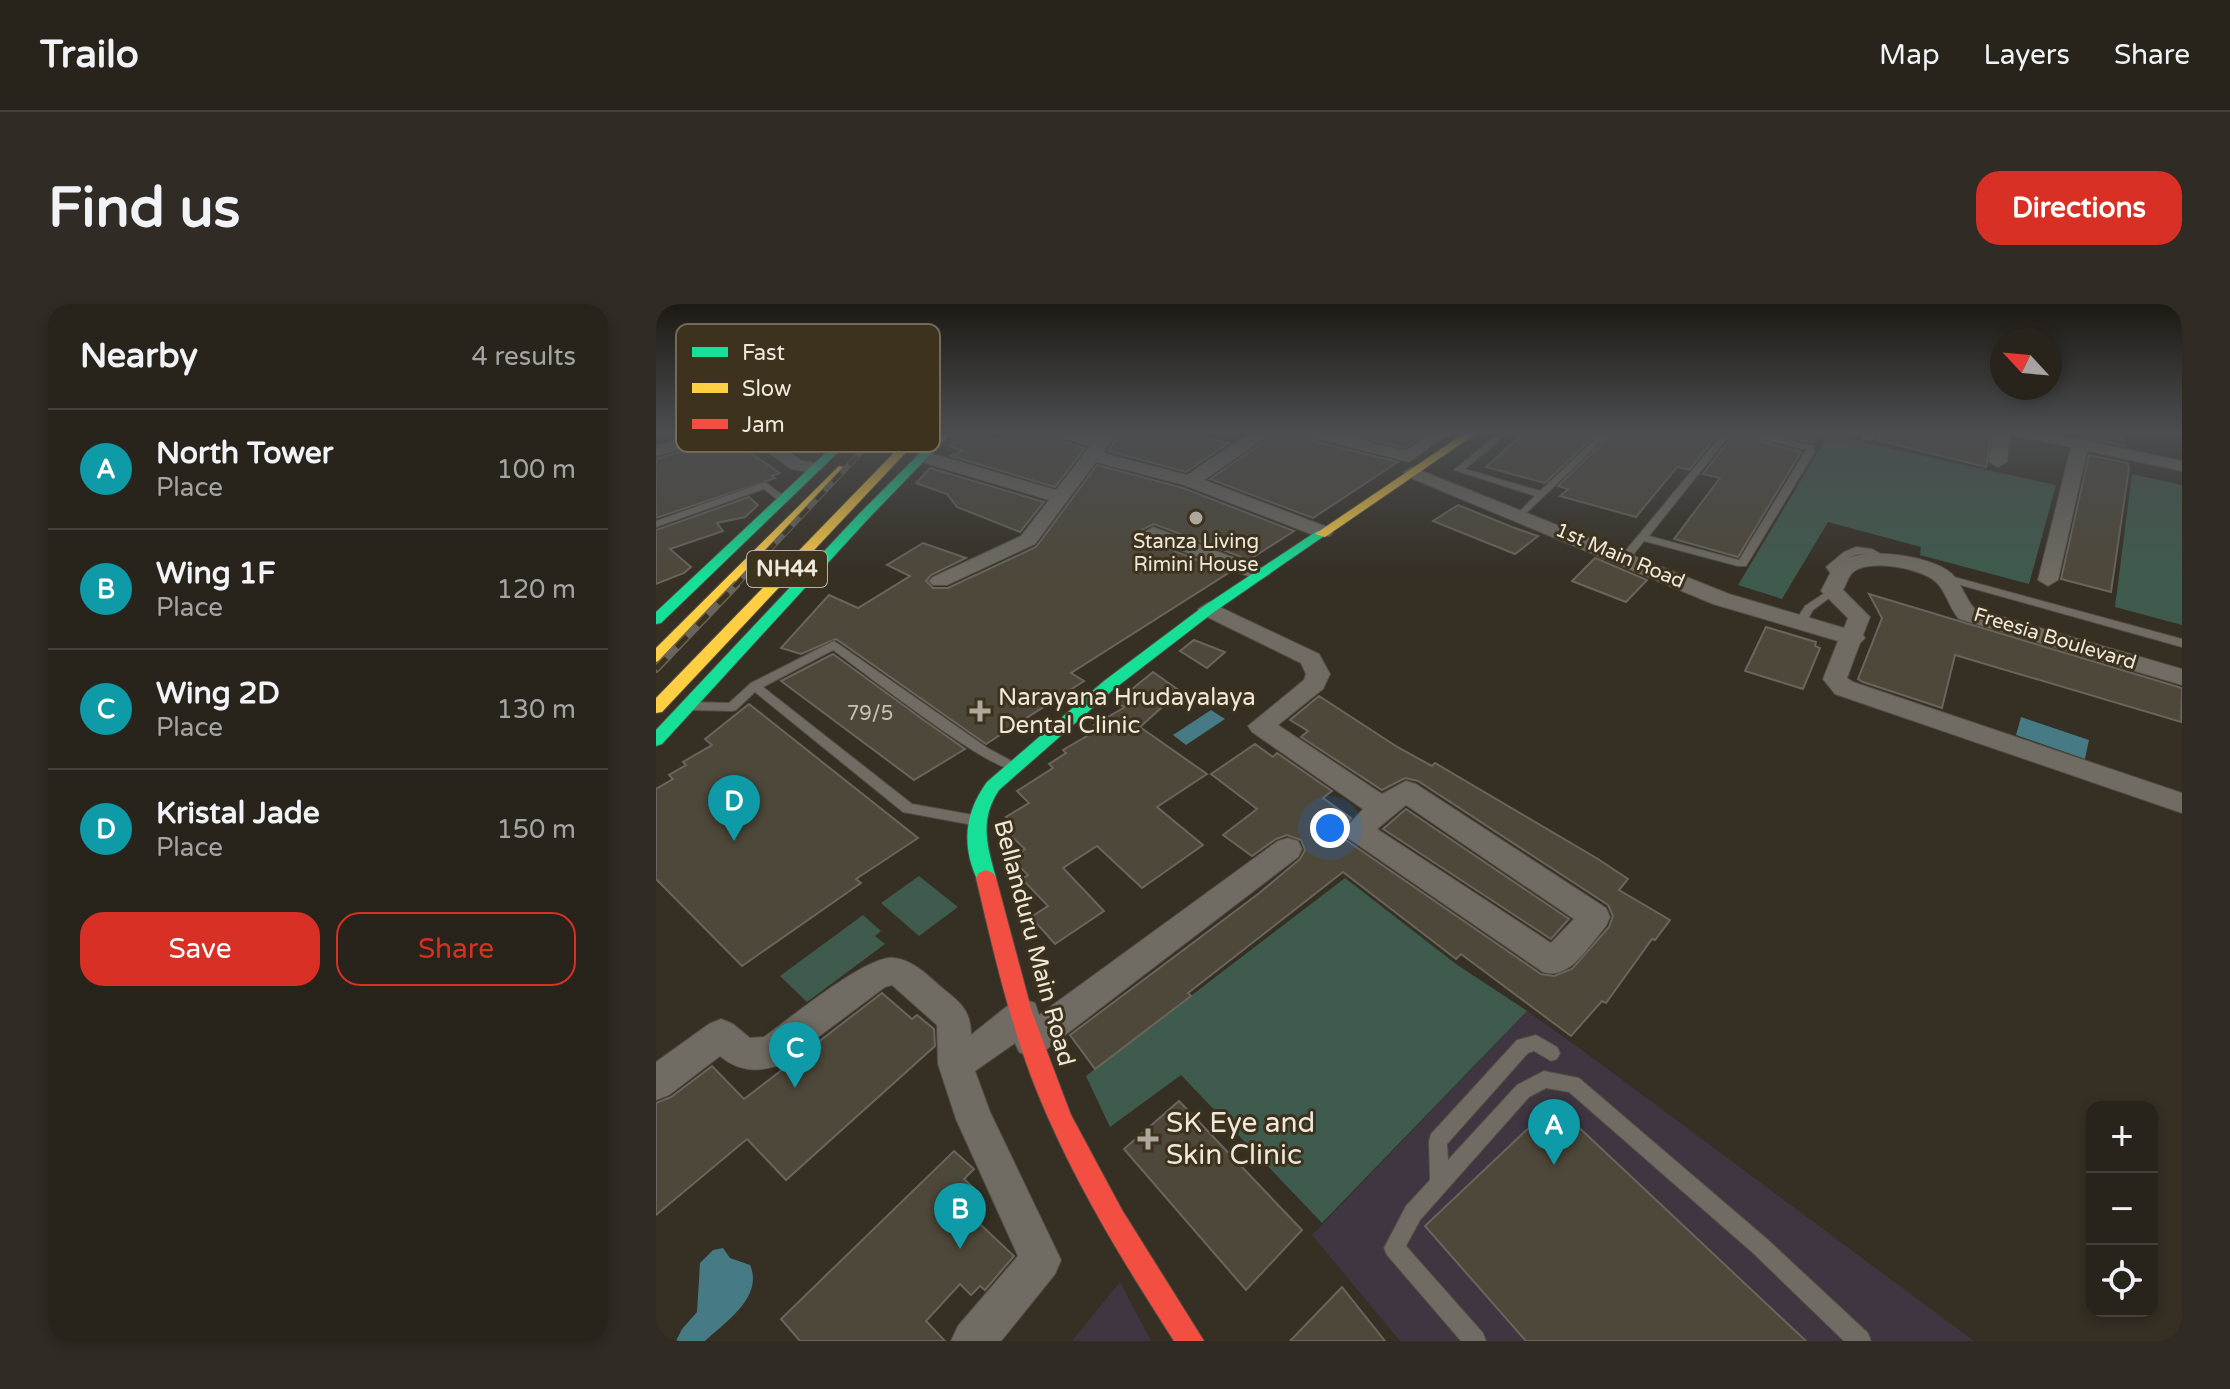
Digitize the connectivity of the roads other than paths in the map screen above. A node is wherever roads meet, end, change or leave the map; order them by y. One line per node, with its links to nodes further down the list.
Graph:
1 (801, 480): 19 (main road)
2 (821, 480): 37 (main road, NH44)
3 (873, 480): 15 (main road, NH44)
4 (900, 480): 16 (main road)
5 (1004, 480): 18 (street)
6 (1073, 480): 18 (street)
7 (1400, 480): 22 (main road, Bellanduru Main Road)
8 (1433, 480): 20 (street, 1st Main Road)
9 (1493, 480): 17 (lane)
10 (1557, 480): 17 (lane)
11 (1688, 480): 24 (lane)
12 (1793, 480): 24 (lane)
13 (2071, 480): 29 (street)
14 (1190, 481): 22 (street)
15 (861, 493): 16 (main road); 41 (main road, NH44)
16 (886, 494): 40 (main road)
17 (1542, 495): 20 (lane)
18 (1060, 497): 30 (street)
19 (782, 499): 21 (lane); 33 (main road)
20 (1521, 515): 26 (street, 1st Main Road)
21 (656, 524)
22 (1323, 532): 27 (main road, Bellanduru Main Road)
23 (1153, 533): 27 (street)
24 (1642, 537): 26 (lane)
25 (1876, 554): 31 (lane)
26 (1626, 557): 34 (street, 1st Main Road)
27 (1260, 574): 32 (main road, Bellanduru Main Road)
28 (1943, 577): 31 (street); 36 (lane); 38 (street, Freesia Boulevard)
29 (2048, 580)
30 (940, 581)
31 (1836, 584): 34 (lane); 35 (street)
32 (1209, 609): 43 (main road, Bellanduru Main Road); 45 (street)
33 (656, 620)
34 (1801, 622): 35 (street, 1st Main Road)
35 (1842, 634): 44 (street)
36 (2182, 643)
37 (656, 657)
38 (2182, 677)
39 (755, 686): 40 (lane); 43 (lane); 46 (lane)
40 (689, 706): 42 (main road)
41 (656, 708)
42 (656, 740)
43 (1012, 767): 46 (main road, Bellanduru Main Road)
44 (2182, 803)
45 (1382, 808): 45 (street)
46 (974, 820): 48 (main road, Bellanduru Main Road)
47 (1288, 849): 48 (street)
48 (1027, 1028): 50 (street); 54 (main road, Bellanduru Main Road)
49 (1551, 1053): 52 (lane)
50 (955, 1064): 51 (street); 53 (street)
51 (656, 1083)
52 (1440, 1183): 55 (lane); 56 (lane)
53 (973, 1341)
54 (1190, 1341)
55 (1475, 1341)
56 (1860, 1341)

